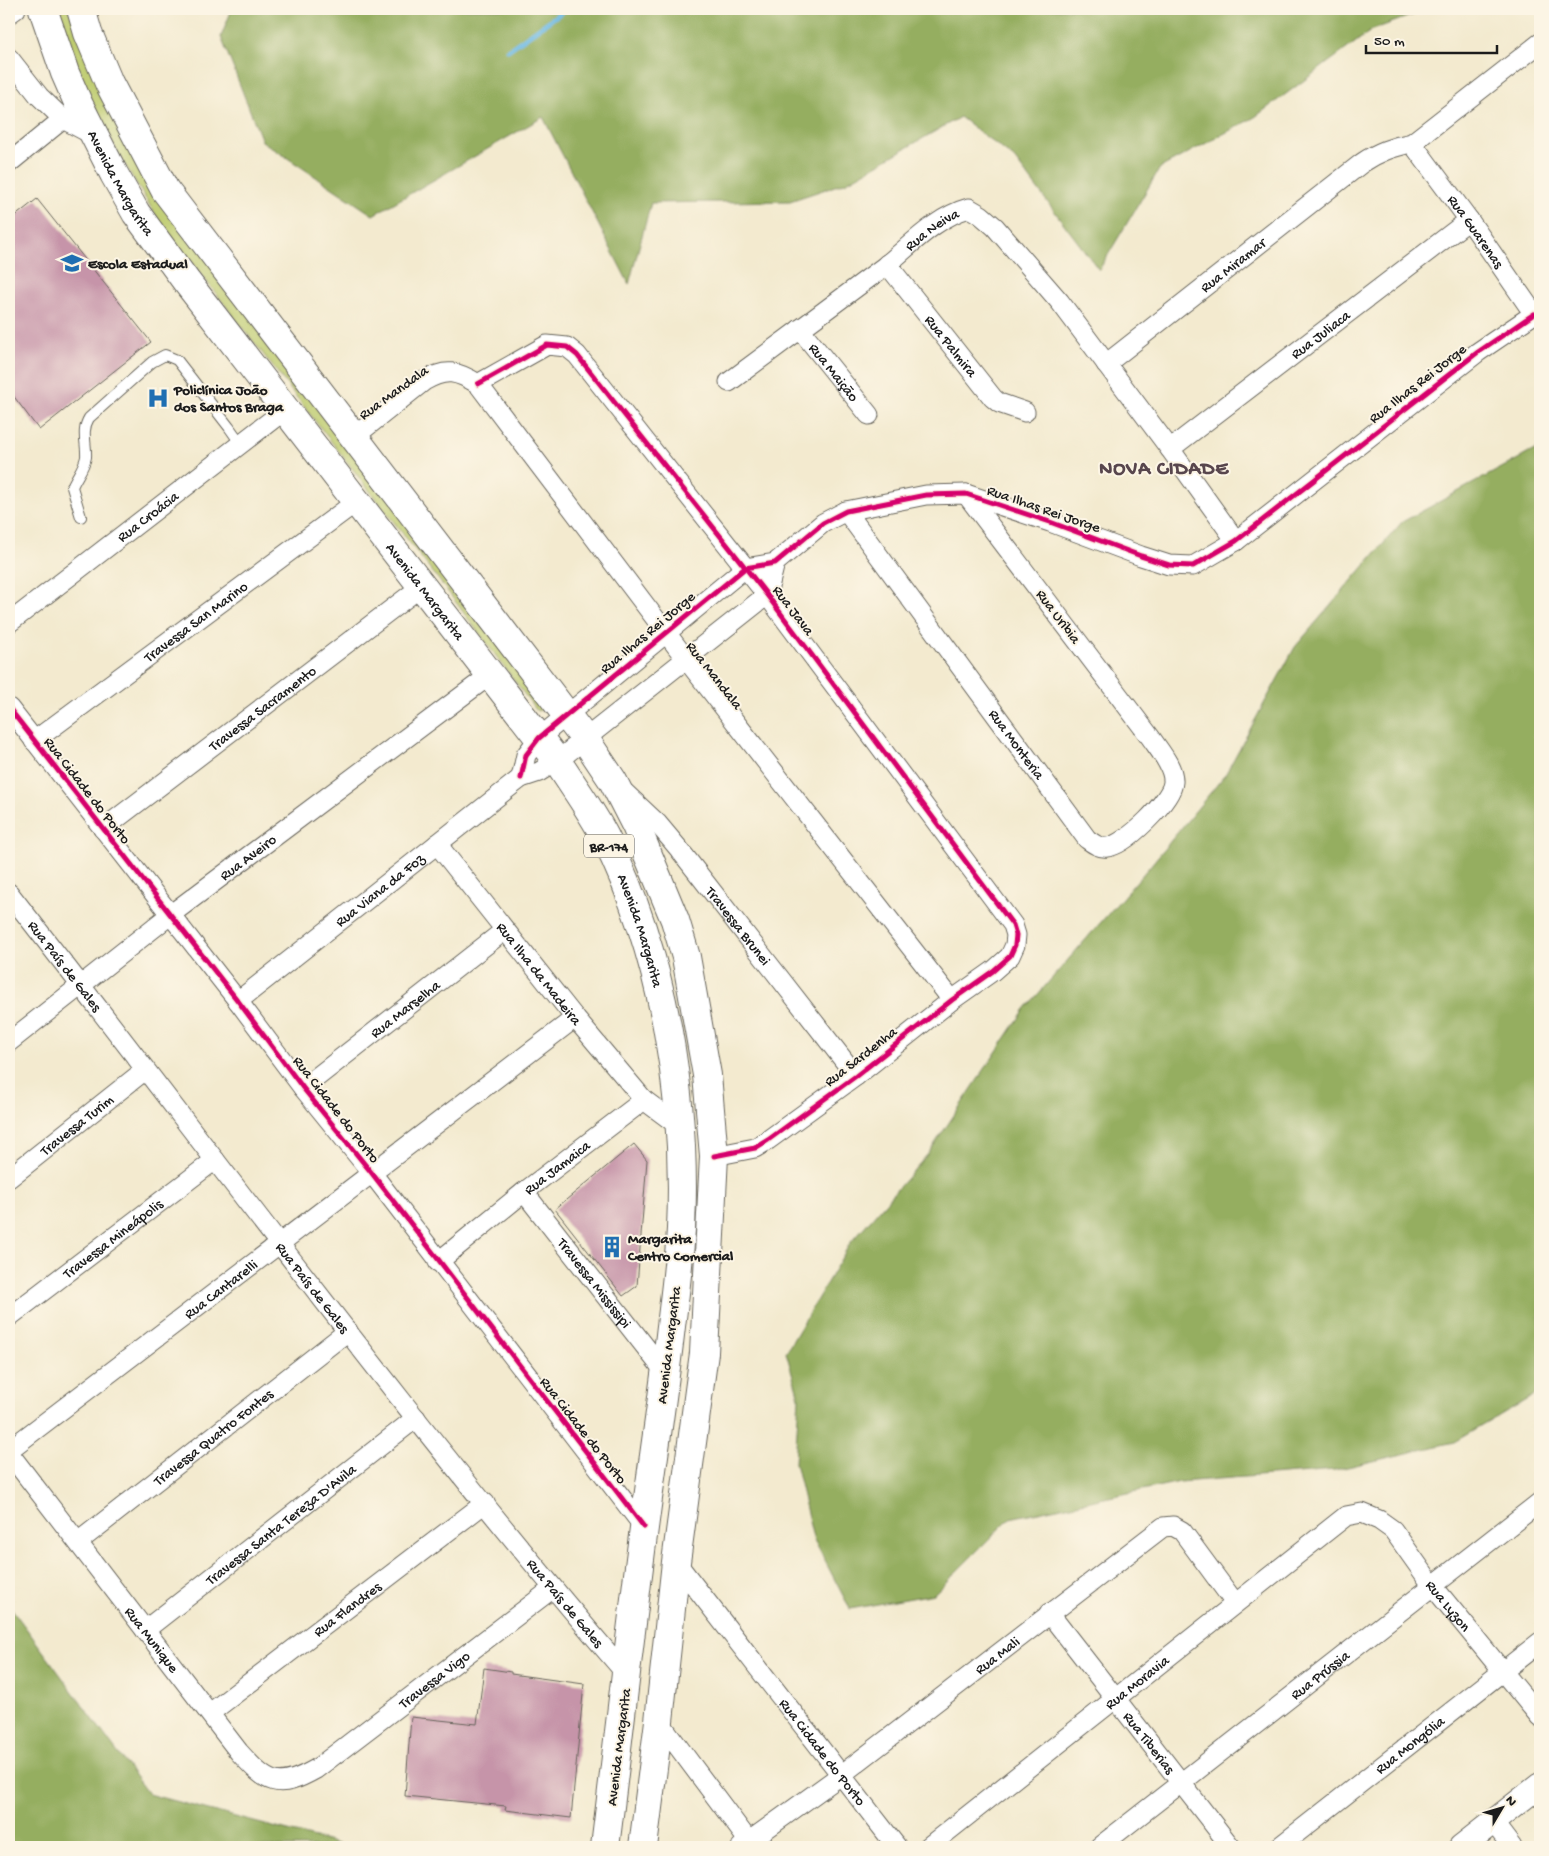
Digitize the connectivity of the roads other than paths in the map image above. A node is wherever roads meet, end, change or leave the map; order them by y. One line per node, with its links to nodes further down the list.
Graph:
1 (16, 9): 4 (street)
2 (43, 9): 8 (main road, Avenida Margarita / BR-174)
3 (81, 9): 21 (main road, BR-174)
4 (9, 14)
5 (1540, 43): 9 (street, Rua Miramar)
6 (9, 58): 7 (street)
7 (63, 119): 8 (street); 10 (street)
8 (95, 136): 18 (main road, Avenida Margarita / BR-174)
9 (1412, 143): 11 (street, Rua Guarenas); 15 (street, Rua Miramar)
10 (9, 163)
11 (1469, 220): 13 (street, Rua Guarenas); 23 (street, Rua Juliaca)
12 (887, 264): 14 (street, Rua Neiva); 15 (street, Rua Neiva); 19 (street, Rua Palmira)
13 (1537, 315): 28 (street, Rua Ilhas Rei Jorge)
14 (800, 329): 16 (street, Rua Neiva); 20 (street, Rua Maição)
15 (1106, 364): 23 (street)
16 (729, 382)
17 (478, 384): 21 (street, Rua Mandala); 30 (street, Rua Java); 34 (street, Rua Mandala)
18 (286, 409): 22 (street, Rua Croácia); 25 (main road, Avenida Margarita / BR-174)
19 (1025, 412)
20 (869, 414)
21 (355, 436): 38 (main road, BR-174)
22 (241, 444): 27 (lane); 33 (street, Rua Croácia)
23 (1170, 449): 28 (street)
24 (966, 494): 26 (street, Rua Ilhas Rei Jorge); 28 (street, Rua Ilhas Rei Jorge); 40 (street, Rua Uribia)
25 (356, 502): 31 (main road, Avenida Margarita / BR-174); 42 (street, Travessa San Marino)
26 (846, 511): 29 (street, Rua Ilhas Rei Jorge); 40 (street, Rua Monteria)
27 (81, 517)
28 (1236, 541)
29 (775, 563): 30 (street, Rua Ilhas Rei Jorge); 32 (street)
30 (745, 568): 32 (street, Rua Java); 34 (street, Rua Ilhas Rei Jorge)
31 (422, 586): 36 (main road, Avenida Margarita / BR-174); 46 (street, Travessa Sacramento)
32 (767, 595): 35 (street); 51 (street, Rua Java)
33 (9, 623)
34 (666, 632): 35 (street, Rua Mandala); 38 (street, Rua Ilhas Rei Jorge)
35 (686, 659): 41 (street); 53 (street, Rua Mandala)
36 (490, 675): 39 (main road, Avenida Margarita / BR-174); 49 (street, Rua Aveiro)
37 (9, 708): 42 (street, Rua Cidade do Porto)
38 (567, 715): 39 (street, Rua Ilhas Rei Jorge); 41 (main road, BR-174)
39 (539, 738): 43 (main road, Avenida Margarita / BR-174); 44 (street)
40 (1151, 738)
41 (585, 739): 43 (street); 45 (main road, BR-174)
42 (34, 741): 46 (street, Rua Cidade do Porto)
43 (557, 761): 44 (street, Rua Viana da Foz); 61 (main road, Avenida Margarita / BR-174)
44 (521, 778): 47 (street, Rua Viana da Foz)
45 (613, 782): 58 (street, Travessa Brunei); 62 (main road, BR-174)
46 (103, 829): 49 (street, Rua Cidade do Porto)
47 (436, 844): 50 (street, Rua Ilha da Madeira); 54 (street, Rua Viana da Foz)
48 (11, 899): 52 (street, Rua País de Gales)
49 (170, 915): 52 (street, Rua Aveiro); 54 (street, Rua Cidade do Porto)
50 (505, 930): 55 (street, Rua Ilha da Madeira); 59 (street, Rua Marselha)
51 (1010, 956): 53 (street, Rua Sardenha)
52 (80, 985): 56 (street, Rua Aveiro); 57 (street, Rua País de Gales)
53 (952, 1000): 58 (street, Rua Sardenha)
54 (238, 1001): 59 (street, Rua Cidade do Porto)
55 (575, 1018): 60 (street, Rua Ilha da Madeira); 64 (street, Rua Cantarelli)
56 (9, 1042)
57 (145, 1070): 63 (street, Rua País de Gales); 65 (street, Travessa Turim)
58 (856, 1076): 62 (street, Rua Sardenha)
59 (303, 1088): 64 (street, Rua Cidade do Porto)
60 (644, 1100): 61 (street); 66 (street, Rua Jamaica)
61 (679, 1126): 71 (main road, Avenida Margarita / BR-174)
62 (714, 1156): 79 (main road, BR-174)
63 (215, 1160): 67 (street, Rua País de Gales); 69 (street, Travessa Mineápolis)
64 (371, 1172): 67 (street, Rua Cantarelli); 68 (street, Rua Cidade do Porto)
65 (9, 1178)
66 (524, 1192): 68 (street, Rua Jamaica); 71 (street, Travessa Mississipi)
67 (280, 1244): 70 (street, Rua País de Gales); 73 (street, Rua Cantarelli)
68 (438, 1262): 77 (street, Rua Cidade do Porto)
69 (9, 1317)
70 (348, 1331): 72 (street, Rua País de Gales); 78 (street, Travessa Quatro Fontes)
71 (665, 1372): 77 (main road, Avenida Margarita / BR-174)
72 (416, 1418): 75 (street, Rua País de Gales); 84 (street, Travessa Santa Tereza D'Avila)
73 (9, 1452): 78 (street, Rua Munique)
74 (1540, 1502): 80 (street, Rua Prússia)
75 (485, 1504): 81 (street, Rua País de Gales); 89 (street, Rua Flandres)
76 (1346, 1516): 80 (street, Rua Lyzon); 82 (street, Rua Moravia)
77 (644, 1527): 87 (main road, Avenida Margarita / BR-174)
78 (78, 1542): 84 (street, Rua Munique)
79 (676, 1562): 91 (main road, BR-174); 93 (street, Rua Cidade do Porto)
80 (1432, 1585): 86 (street, Rua Lyzon); 94 (street, Rua Prússia)
81 (552, 1589): 87 (street, Rua País de Gales); 92 (street, Travessa Vigo)
82 (1235, 1603): 83 (street, Rua Mali); 88 (street, Rua Moravia)
83 (1049, 1613): 88 (street, Rua Tiberias); 93 (street, Rua Mali)
84 (145, 1630): 89 (street, Rua Munique)
85 (1540, 1642): 86 (street, Rua Mongólia)
86 (1502, 1671): 90 (street, Rua Lyzon); 104 (street, Rua Mongólia)
87 (627, 1675): 98 (main road, Avenida Margarita / BR-174)
88 (1116, 1699): 94 (street, Rua Tiberias); 101 (street, Rua Moravia)
89 (210, 1713): 92 (street, Rua Munique)
90 (1540, 1717)
91 (659, 1721): 97 (street); 99 (main road, BR-174)
92 (316, 1769)
93 (841, 1775): 97 (street, Rua Mali); 100 (street, Rua Cidade do Porto)
94 (1182, 1782): 102 (street, Rua Prússia); 103 (street, Rua Tiberias)
95 (1540, 1786): 96 (street)
96 (1493, 1822): 105 (street); 106 (street)
97 (748, 1846)
98 (606, 1847)
99 (643, 1847)
100 (897, 1847)
101 (928, 1847)
102 (1099, 1847)
103 (1231, 1847)
104 (1279, 1847)
105 (1461, 1847)
106 (1512, 1847)

